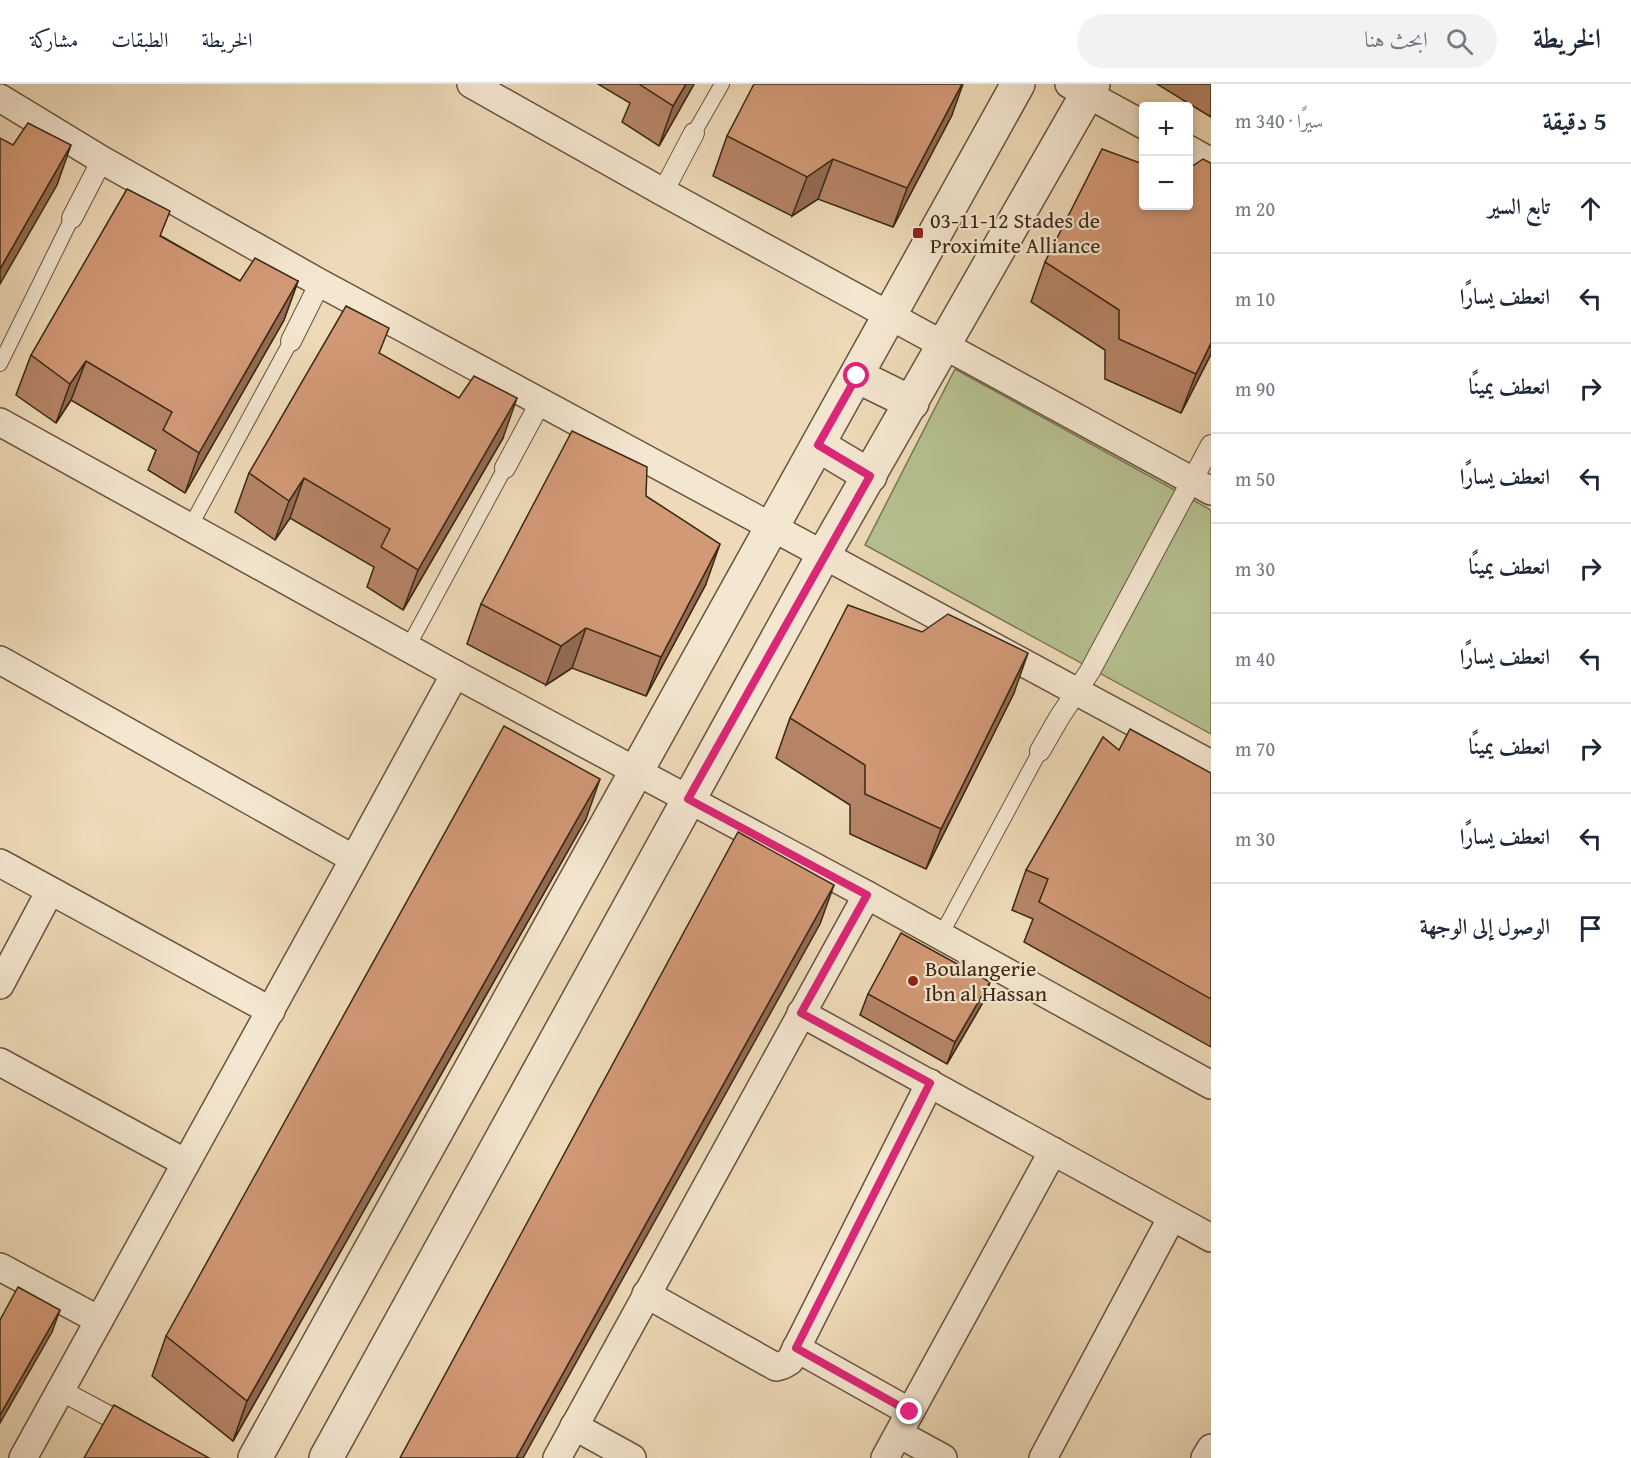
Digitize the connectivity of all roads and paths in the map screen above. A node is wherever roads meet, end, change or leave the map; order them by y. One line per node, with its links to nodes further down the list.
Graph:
1 (471, 84): 11 (street)
2 (722, 84): 7 (lane)
3 (1018, 84): 14 (street)
4 (1084, 87): 6 (street); 16 (street)
5 (0, 98): 9 (street)
6 (1139, 122)
7 (694, 133): 11 (street)
8 (1193, 152): 10 (street)
9 (102, 159): 12 (street); 13 (street)
10 (1211, 162)
11 (663, 192): 14 (street)
12 (72, 218): 17 (lane)
13 (320, 283): 15 (street); 19 (street)
14 (891, 316): 16 (street); 18 (street)
15 (291, 340): 28 (lane)
16 (945, 345): 20 (street); 26 (street)
17 (0, 364)
18 (857, 376): 20 (street); 22 (street)
19 (540, 403): 24 (street); 27 (street)
20 (912, 403): 25 (street)
21 (0, 422): 28 (street)
22 (818, 445): 25 (street); 27 (street)
23 (1211, 445): 26 (street)
24 (505, 468): 30 (lane)
25 (870, 476): 29 (street)
26 (1201, 486): 33 (street)
27 (772, 526): 29 (street); 36 (street)
28 (190, 527): 30 (street)
29 (824, 554): 33 (street); 37 (street)
30 (408, 647): 32 (street)
31 (0, 660): 38 (street)
32 (455, 674): 36 (street); 38 (street)
33 (1076, 691): 34 (street); 35 (street)
34 (1040, 751): 42 (lane)
35 (1211, 764)
36 (637, 772): 37 (street); 63 (street)
37 (688, 799): 41 (street); 64 (street)
38 (354, 860): 44 (street)
39 (0, 863): 40 (street)
40 (50, 891): 43 (street); 44 (street)
41 (867, 895): 42 (street); 45 (street)
42 (941, 935): 48 (street)
43 (0, 985)
44 (271, 1011): 50 (street)
45 (801, 1013): 47 (street); 54 (street)
46 (0, 1062): 50 (street)
47 (930, 1083): 49 (street); 56 (street)
48 (1211, 1085)
49 (1053, 1151): 51 (street); 58 (street)
50 (186, 1163): 55 (street)
51 (1172, 1217): 52 (street); 69 (street)
52 (1211, 1238)
53 (0, 1267): 55 (street)
54 (646, 1294): 56 (street); 59 (street)
55 (99, 1320): 57 (street)
56 (796, 1348): 58 (street)
57 (60, 1390): 60 (street); 62 (street)
58 (905, 1423): 67 (street); 68 (street)
59 (574, 1426): 65 (street); 66 (street)
60 (144, 1436)
61 (1211, 1448): 70 (street)
62 (23, 1458)
63 (255, 1458)
64 (326, 1458)
65 (557, 1458)
66 (632, 1458)
67 (885, 1458)
68 (943, 1458)
69 (1043, 1458)
70 (1205, 1458)

